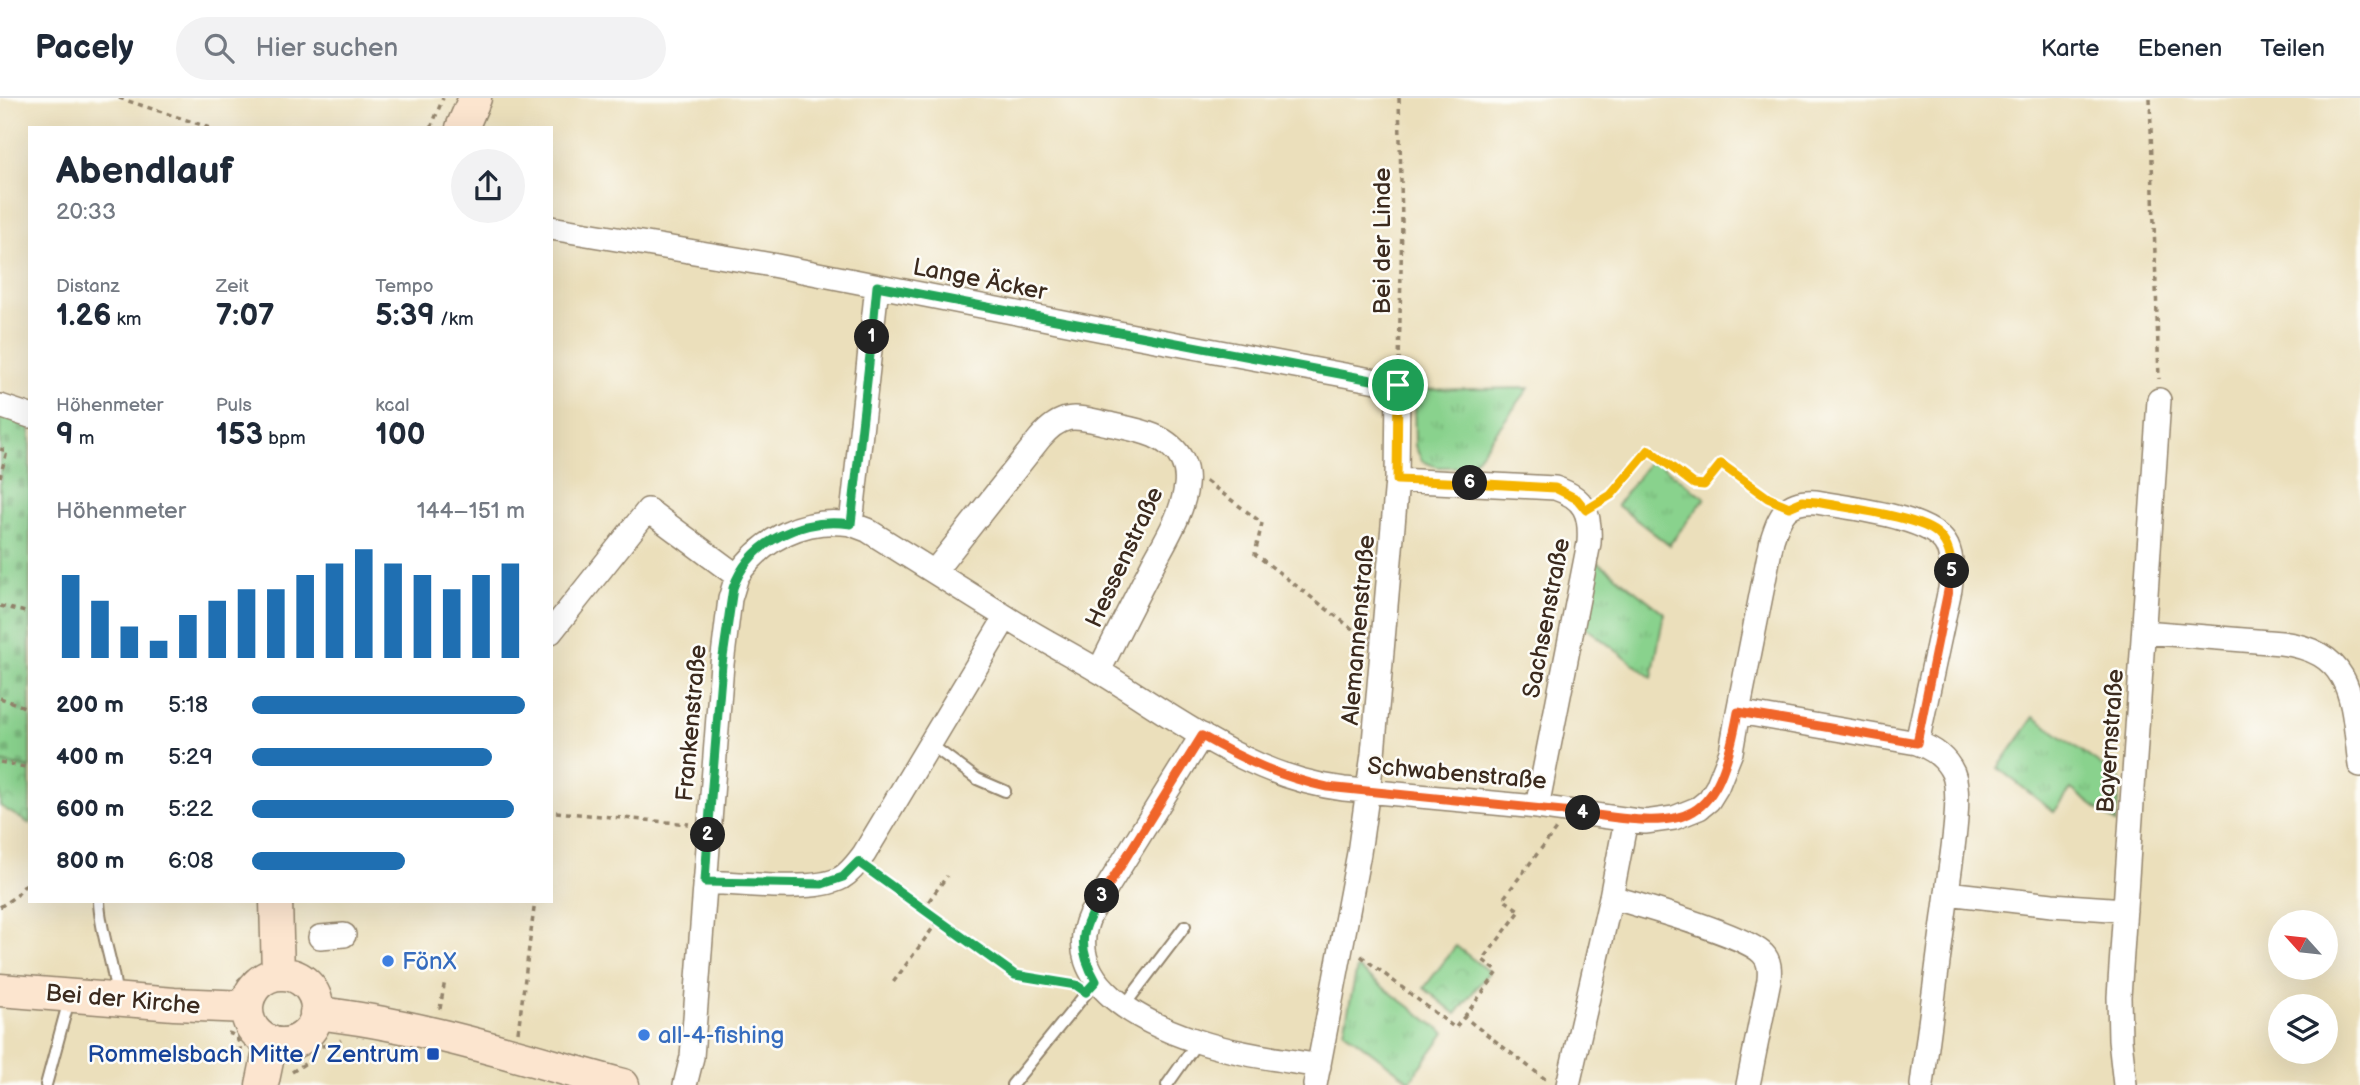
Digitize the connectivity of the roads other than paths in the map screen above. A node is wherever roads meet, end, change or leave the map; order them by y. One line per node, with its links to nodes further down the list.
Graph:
1 (475, 98): 2 (main road)
2 (463, 126)
3 (553, 228): 4 (street, Lange Äcker)
4 (877, 286): 5 (street, Lange Äcker); 10 (street)
5 (1398, 385): 9 (street, Alemannenstraße)
6 (2159, 400): 15 (street, Bayernstraße)
7 (0, 405): 8 (street)
8 (28, 415)
9 (1397, 480): 23 (street, Alemannenstraße); 24 (street, Sachsenstraße)
10 (851, 524): 11 (street, Schwabenstraße); 12 (street, Frankenstraße)
11 (934, 572): 13 (street, Schwabenstraße); 16 (street, Hessenstraße)
12 (737, 576): 14 (street); 26 (street, Frankenstraße)
13 (1006, 617): 16 (street, Schwabenstraße); 20 (street)
14 (553, 629)
15 (2144, 632): 21 (street); 31 (street, Bayernstraße)
16 (1098, 671): 18 (street, Schwabenstraße)
17 (1738, 712): 19 (street); 19 (street, Schwabenstraße); 25 (street, Schwabenstraße)
18 (1202, 736): 23 (street, Schwabenstraße); 36 (street)
19 (1917, 743): 27 (street)
20 (930, 744): 22 (lane); 26 (street)
21 (2360, 765)
22 (1005, 791)
23 (1369, 791): 24 (street, Schwabenstraße); 45 (street, Alemannenstraße)
24 (1537, 807): 25 (street, Schwabenstraße)
25 (1626, 820): 28 (street)
26 (705, 882): 48 (street, Frankenstraße)
27 (1947, 893): 31 (street); 53 (street)
28 (1611, 897): 51 (street); 52 (street)
29 (99, 903): 39 (lane)
30 (276, 903): 35 (main road)
31 (2125, 910): 54 (street, Bayernstraße)
32 (1185, 926): 40 (lane)
33 (344, 935): 34 (street)
34 (320, 937)
35 (278, 974): 41 (main road); 42 (main road)
36 (1091, 987): 40 (street); 49 (lane)
37 (0, 990): 38 (main road, Bei der Kirche)
38 (71, 994): 39 (main road, Bei der Kirche); 46 (lane)
39 (116, 998): 41 (main road, Bei der Kirche)
40 (1125, 1006): 43 (street)
41 (233, 1007): 44 (main road)
42 (331, 1015): 44 (main road); 47 (main road)
43 (1198, 1041): 45 (street); 50 (lane)
44 (267, 1065)
45 (1317, 1075)
46 (46, 1085)
47 (623, 1085)
48 (685, 1085)
49 (1013, 1085)
50 (1167, 1085)
51 (1568, 1085)
52 (1748, 1085)
53 (1922, 1085)
54 (2125, 1085)

